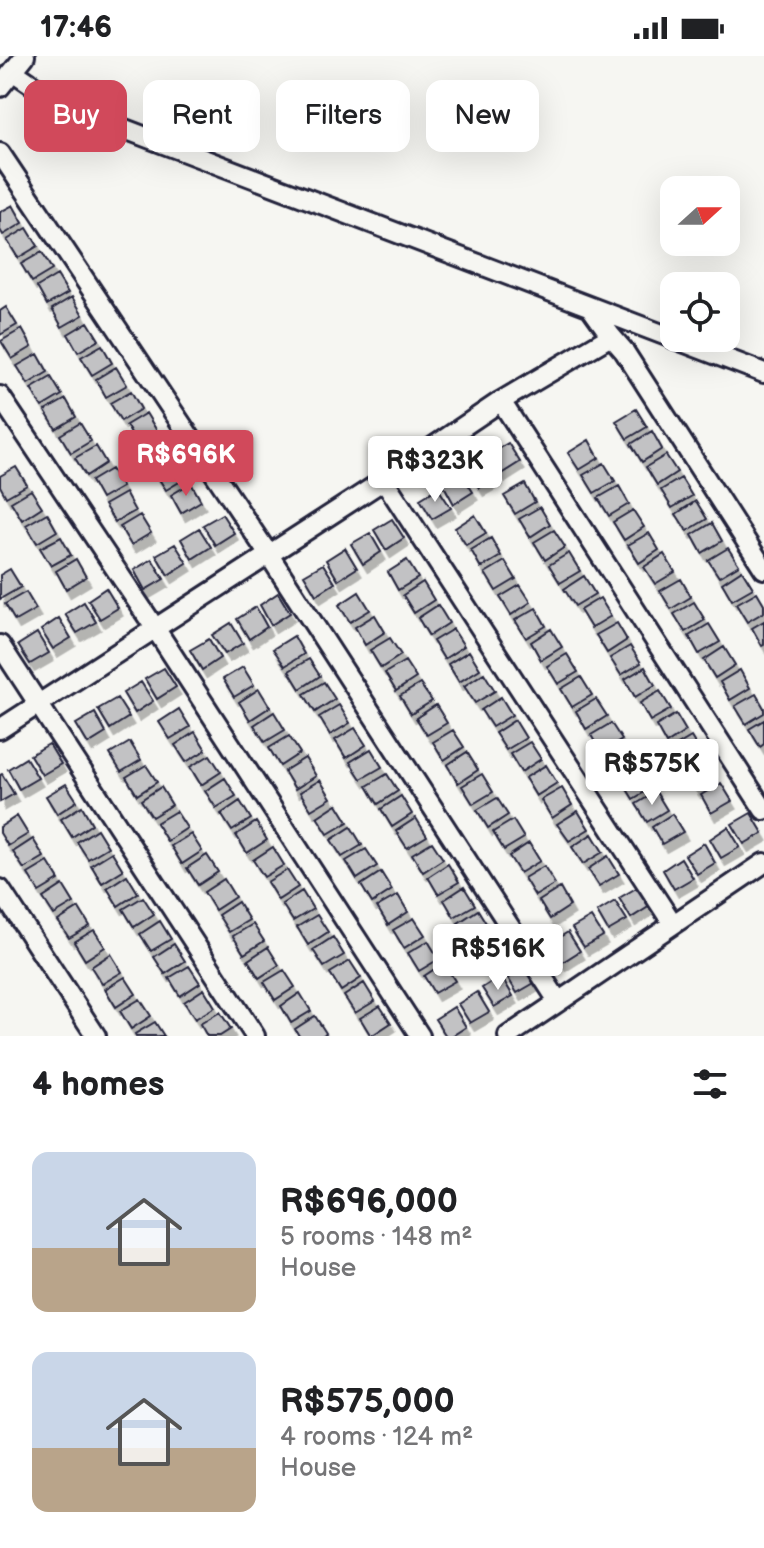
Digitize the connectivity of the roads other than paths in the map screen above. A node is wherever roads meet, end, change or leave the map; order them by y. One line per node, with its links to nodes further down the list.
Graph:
1 (20, 64): 2 (street); 4 (street)
2 (0, 87)
3 (0, 153): 10 (street)
4 (591, 308): 5 (street); 6 (street)
5 (611, 336): 8 (street); 11 (street)
6 (764, 373)
7 (0, 396): 12 (street)
8 (501, 401): 9 (street); 16 (street)
9 (384, 480): 10 (street); 19 (street)
10 (269, 555): 12 (street); 20 (street)
11 (764, 569)
12 (155, 628): 14 (street); 23 (street)
13 (0, 645): 14 (street)
14 (38, 704): 15 (street); 22 (street)
15 (0, 729)
16 (764, 810)
17 (764, 863): 19 (street)
18 (0, 889): 21 (street)
19 (673, 924): 20 (street)
20 (558, 1001): 24 (street)
21 (96, 1036)
22 (255, 1036)
23 (420, 1036)
24 (508, 1036)

